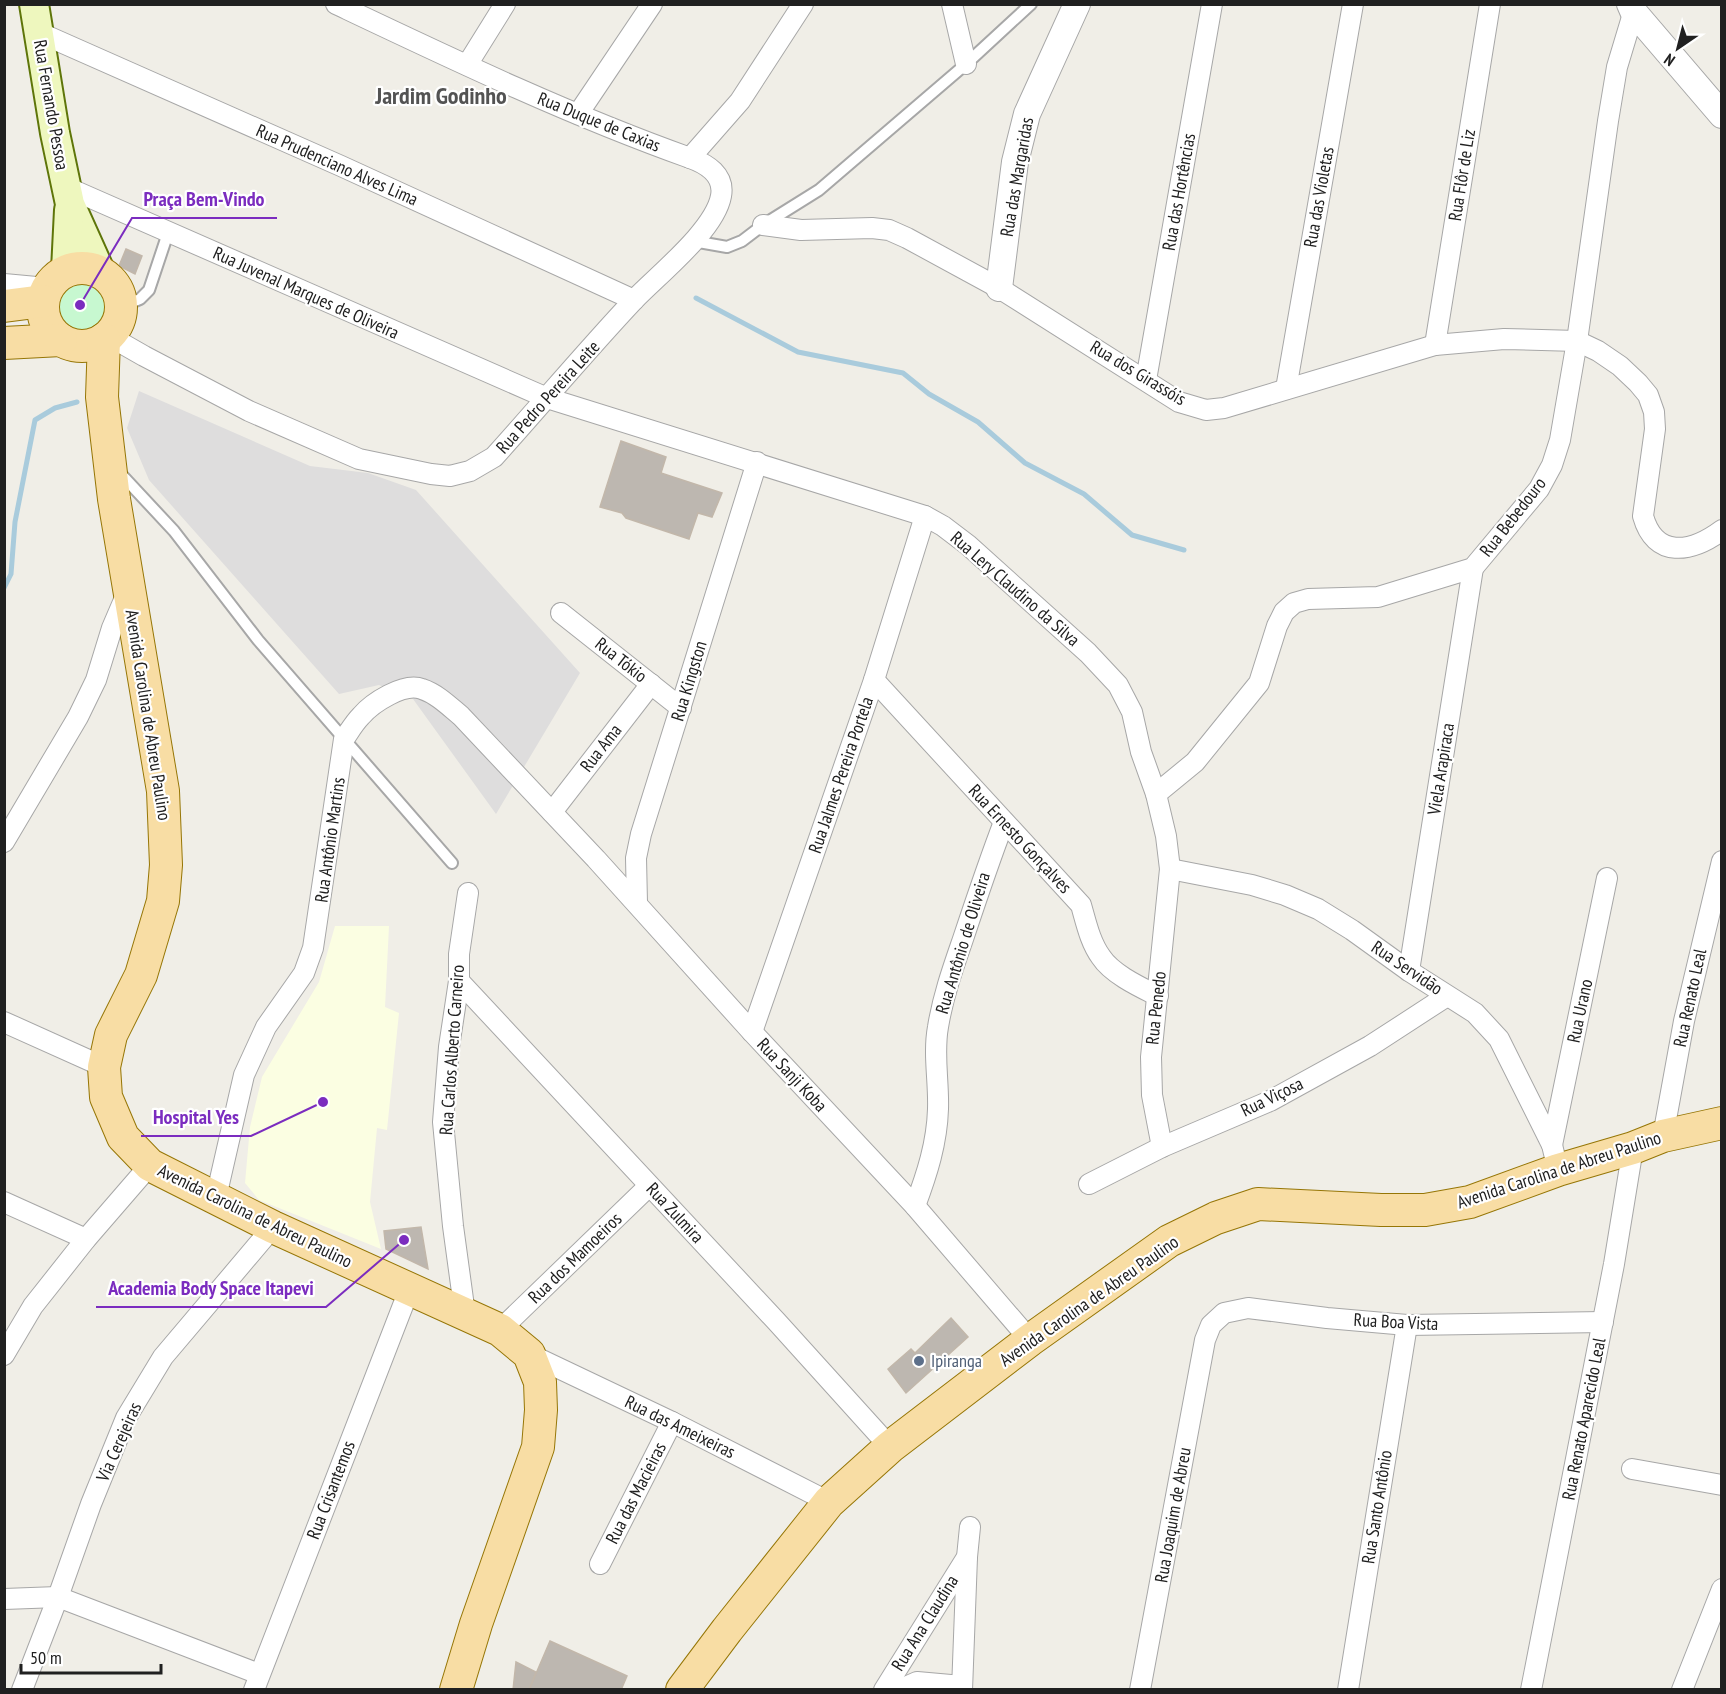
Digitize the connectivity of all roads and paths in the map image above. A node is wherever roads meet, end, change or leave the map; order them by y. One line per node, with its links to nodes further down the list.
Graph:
1 (34, 4): 13 (main road, Rua Fernando Pessoa)
2 (505, 4): 15 (street)
3 (652, 4): 16 (street)
4 (803, 4): 18 (street)
5 (952, 4): 14 (street)
6 (1031, 4): 14 (lane)
7 (1077, 4): 26 (street, Rua das Margaridas)
8 (1212, 4): 35 (street, Rua das Hortências)
9 (1353, 4): 36 (street, Rua das Violetas)
10 (1490, 4): 34 (street, Rua Flôr de Liz)
11 (345, 6): 15 (street, Rua Duque de Caxias)
12 (1633, 7): 17 (street); 31 (street, Rua Bebedouro)
13 (38, 32): 19 (main road, Rua Fernando Pessoa); 27 (street, Rua Prudenciano Alves Lima)
14 (966, 64): 20 (lane)
15 (467, 65): 16 (street, Rua Duque de Caxias)
16 (578, 114): 18 (street, Rua Duque de Caxias)
17 (1722, 115)
18 (690, 158): 22 (street, Rua Pedro Pereira Leite)
19 (68, 196): 21 (street, Rua Juvenal Marques de Oliveira); 23 (main road, Rua Fernando Pessoa); 25 (main road, Rua Fernando Pessoa)
20 (763, 225): 22 (lane); 26 (street, Rua dos Girassóis)
21 (168, 233): 29 (lane); 38 (street, Rua Juvenal Marques de Oliveira)
22 (693, 241): 27 (street, Rua Pedro Pereira Leite)
23 (101, 273): 25 (main road); 29 (main road)
24 (4, 284): 25 (street)
25 (52, 286): 28 (main road); 33 (main road)
26 (999, 288): 35 (street, Rua dos Girassóis)
27 (634, 300): 38 (street, Rua Pedro Pereira Leite)
28 (4, 306)
29 (121, 307): 30 (main road)
30 (106, 337): 33 (main road); 37 (main road, Avenida Carolina de Abreu Paulino); 38 (street, Rua Pedro Pereira Leite)
31 (1577, 341): 34 (street, Rua dos Girassóis); 42 (street); 43 (street, Rua Bebedouro)
32 (4, 343): 33 (main road)
33 (66, 343): 37 (main road, Avenida Carolina de Abreu Paulino)
34 (1435, 345): 36 (street, Rua dos Girassóis)
35 (1146, 380): 36 (street, Rua dos Girassóis)
36 (1286, 389)
37 (102, 397): 40 (main road, Avenida Carolina de Abreu Paulino)
38 (547, 398): 39 (street, Rua Lery Claudino da Silva)
39 (757, 462): 41 (street, Rua Lery Claudino da Silva); 48 (street, Rua Kingston)
40 (110, 463): 44 (main road, Avenida Carolina de Abreu Paulino); 49 (lane)
41 (925, 516): 46 (street, Rua Jalmes Pereira Portela); 50 (street, Rua Lery Claudino da Silva)
42 (1722, 530)
43 (1473, 568): 50 (street, Rua Bebedouro); 60 (street, Viela Arapiraca)
44 (129, 590): 53 (street); 66 (main road, Avenida Carolina de Abreu Paulino)
45 (561, 612): 47 (street, Rua Tókio)
46 (874, 680): 52 (street, Rua Ernesto Gonçalves); 65 (street, Rua Jalmes Pereira Portela)
47 (651, 684): 48 (street, Rua Tókio); 51 (street, Rua Ama)
48 (681, 708): 59 (street, Rua Kingston)
49 (344, 739): 51 (street, Rua Antônio Martins); 55 (lane); 75 (street, Rua Antônio Martins)
50 (1156, 794): 56 (street, Rua Lery Claudino da Silva)
51 (552, 812): 59 (street, Rua Sanji Koba)
52 (1004, 822): 62 (street, Rua Ernesto Gonçalves); 77 (street, Rua Antônio de Oliveira)
53 (4, 842)
54 (1722, 861): 68 (street, Rua Renato Leal)
55 (452, 863)
56 (1170, 869): 60 (street, Rua Servidão); 62 (street, Rua Penedo)
57 (1607, 878): 71 (street, Rua Urano)
58 (468, 893): 61 (street, Rua Carlos Alberto Carneiro)
59 (637, 903): 65 (street, Rua Sanji Koba)
60 (1408, 970): 63 (street, Rua Servidão)
61 (459, 981): 74 (street, Rua Zulmira); 81 (street, Rua Carlos Alberto Carneiro)
62 (1158, 996): 69 (street, Rua Penedo)
63 (1448, 996): 69 (street, Rua Viçosa); 71 (street, Rua Servidão)
64 (4, 1022): 66 (street)
65 (752, 1032): 77 (street, Rua Sanji Koba)
66 (104, 1066): 72 (main road, Avenida Carolina de Abreu Paulino)
67 (1722, 1123): 68 (main road, Avenida Carolina de Abreu Paulino)
68 (1663, 1136): 70 (main road, Avenida Carolina de Abreu Paulino)
69 (1162, 1147): 73 (street, Rua Viçosa)
70 (1633, 1148): 71 (main road, Avenida Carolina de Abreu Paulino); 82 (street, Rua Renato Aparecido Leal)
71 (1555, 1157): 85 (main road, Avenida Carolina de Abreu Paulino)
72 (150, 1165): 75 (main road, Avenida Carolina de Abreu Paulino); 79 (street)
73 (1089, 1184)
74 (649, 1186): 84 (street, Rua dos Mamoeiros); 90 (street, Rua Zulmira)
75 (216, 1197): 78 (main road, Avenida Carolina de Abreu Paulino)
76 (4, 1202): 79 (street)
77 (915, 1206): 85 (street, Rua Sanji Koba)
78 (273, 1227): 80 (main road, Avenida Carolina de Abreu Paulino); 98 (street, Via Cerejeiras)
79 (86, 1239): 88 (street)
80 (409, 1290): 81 (main road, Avenida Carolina de Abreu Paulino); 101 (street, Rua Crisantemos)
81 (465, 1314): 84 (main road, Avenida Carolina de Abreu Paulino)
82 (1603, 1322): 83 (street, Rua Boa Vista); 111 (street, Rua Renato Aparecido Leal)
83 (1407, 1325): 86 (street, Rua Boa Vista); 110 (street, Rua Santo Antônio)
84 (500, 1330): 87 (main road, Avenida Carolina de Abreu Paulino)
85 (1030, 1340): 90 (main road, Avenida Carolina de Abreu Paulino)
86 (1205, 1340): 109 (street, Rua Joaquim de Abreu)
87 (529, 1354): 89 (street, Rua das Ameixeiras); 100 (main road, Avenida Carolina de Abreu Paulino)
88 (4, 1355)
89 (672, 1422): 93 (street, Rua das Ameixeiras); 96 (street, Rua das Macieiras)
90 (890, 1447): 93 (main road, Avenida Carolina de Abreu Paulino)
91 (1632, 1469): 92 (street)
92 (1722, 1485)
93 (829, 1502): 106 (main road, Avenida Carolina de Abreu Paulino)
94 (970, 1527): 95 (street, Rua Ana Claudina)
95 (967, 1557): 102 (street, Rua Ana Claudina); 107 (street, Rua Ana Claudina)
96 (600, 1564)
97 (1722, 1589): 112 (street)
98 (58, 1597): 99 (street); 101 (street); 103 (street, Via Cerejeiras)
99 (4, 1599)
100 (476, 1624): 104 (main road, Avenida Carolina de Abreu Paulino); 105 (main road, Avenida Carolina de Abreu Paulino)
101 (256, 1682)
102 (962, 1688): 108 (street, Rua Ana Claudina)
103 (22, 1689)
104 (456, 1689)
105 (473, 1689)
106 (683, 1689)
107 (884, 1689)
108 (899, 1689)
109 (1140, 1689)
110 (1348, 1689)
111 (1531, 1689)
112 (1682, 1689)

